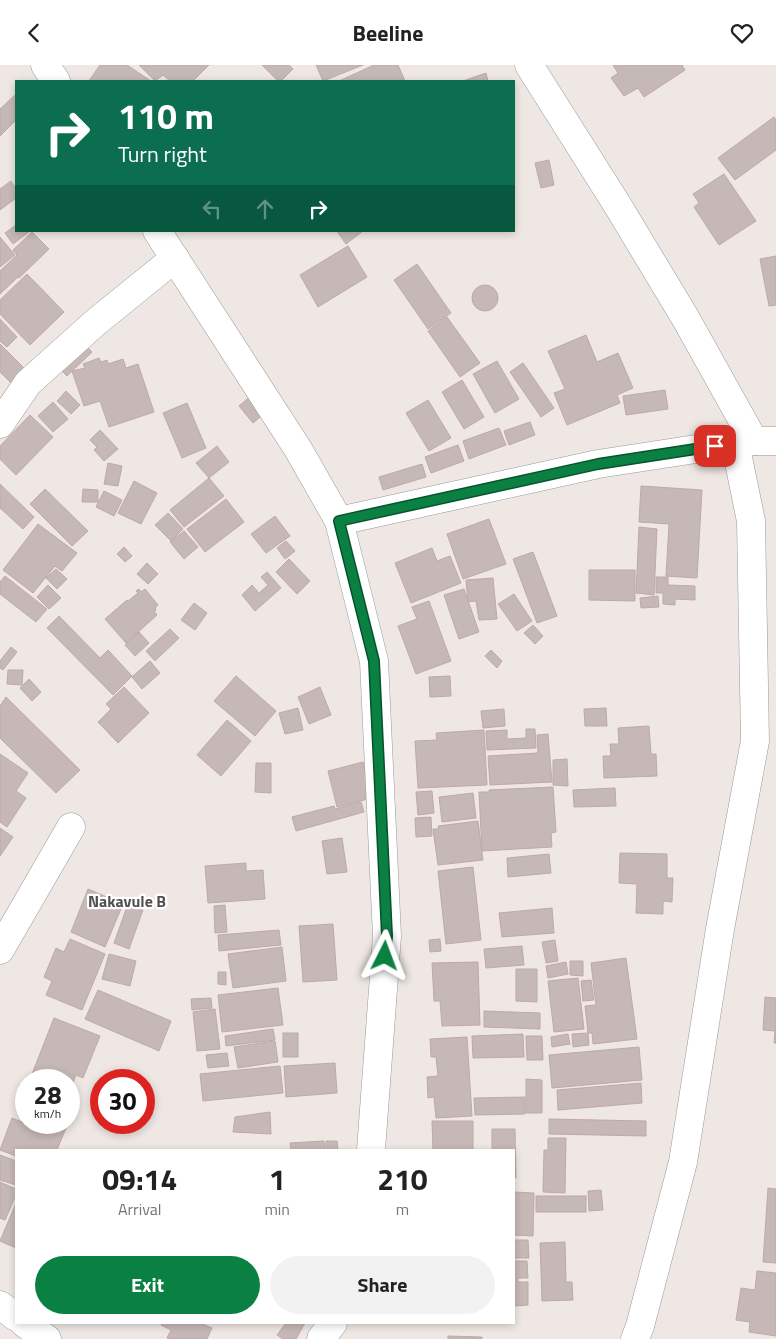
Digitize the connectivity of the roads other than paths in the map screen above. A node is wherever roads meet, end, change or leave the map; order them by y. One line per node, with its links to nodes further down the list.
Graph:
1 (45, 65): 3 (street)
2 (529, 65): 7 (street)
3 (55, 80)
4 (159, 232): 5 (street)
5 (175, 258): 6 (street); 8 (street)
6 (0, 424)
7 (755, 442): 8 (street); 18 (street)
8 (339, 521): 11 (street)
9 (70, 827): 10 (street)
10 (0, 951)
11 (371, 1149)
12 (0, 1305): 13 (street)
13 (15, 1316)
14 (25, 1324): 16 (street)
15 (332, 1324): 17 (street)
16 (47, 1339)
17 (321, 1339)
18 (635, 1339)

